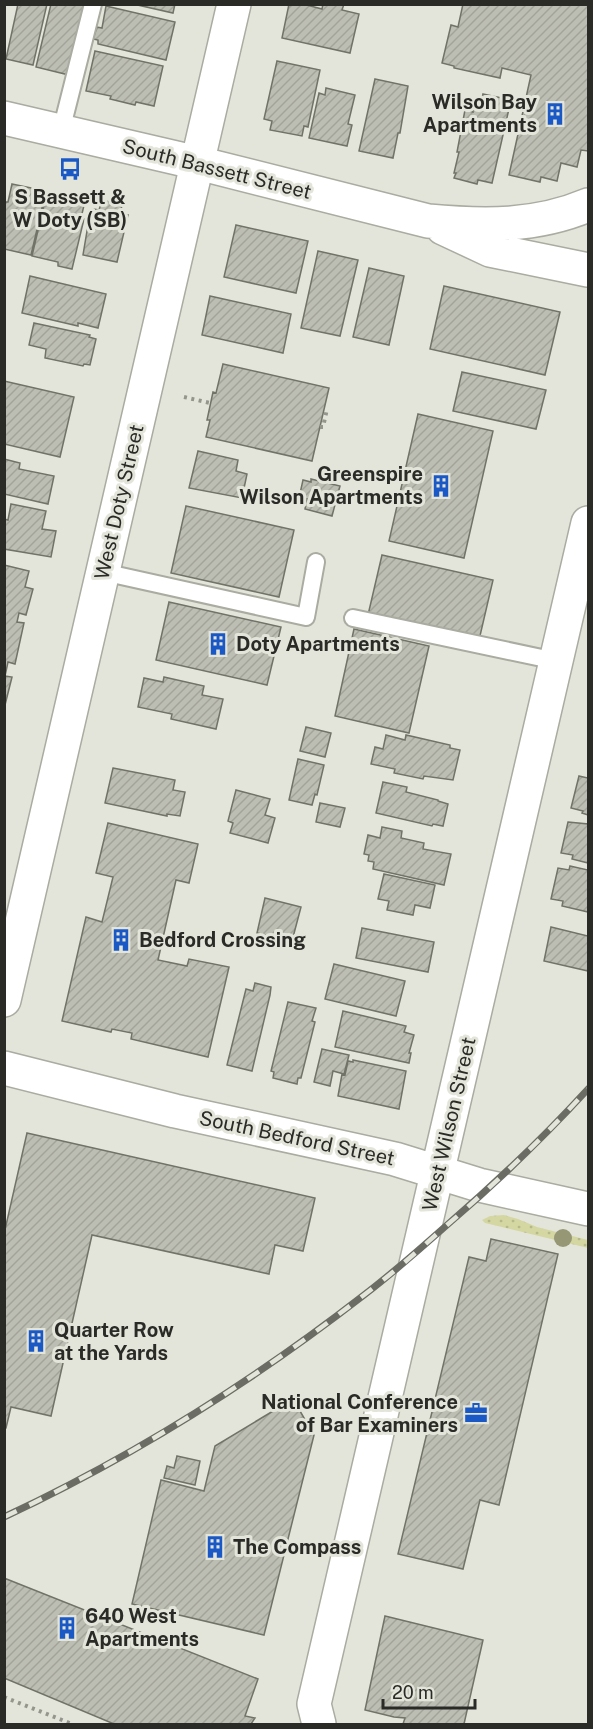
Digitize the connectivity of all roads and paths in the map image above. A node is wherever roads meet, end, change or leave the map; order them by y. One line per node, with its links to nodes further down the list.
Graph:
1 (93, 4): 4 (lane)
2 (234, 4): 5 (street, West Doty Street)
3 (4, 118): 4 (street, South Bassett Street)
4 (61, 131): 5 (street, South Bassett Street)
5 (198, 163): 7 (street, South Bassett Street); 15 (street, West Doty Street)
6 (588, 205): 7 (street)
7 (428, 221): 8 (street)
8 (588, 270)
9 (184, 397): 10 (path)
10 (210, 403)
11 (327, 409): 12 (path)
12 (320, 427)
13 (588, 523): 17 (street, West Wilson Street)
14 (316, 562): 15 (lane)
15 (103, 572): 18 (street, West Doty Street)
16 (353, 618): 17 (lane)
17 (556, 661): 20 (street, West Wilson Street)
18 (4, 1000)
19 (4, 1068): 20 (street, South Bedford Street)
20 (437, 1172): 21 (street, South Bedford Street); 24 (street, West Wilson Street)
21 (588, 1209)
22 (4, 1697): 23 (path)
23 (72, 1725)
24 (319, 1725)

